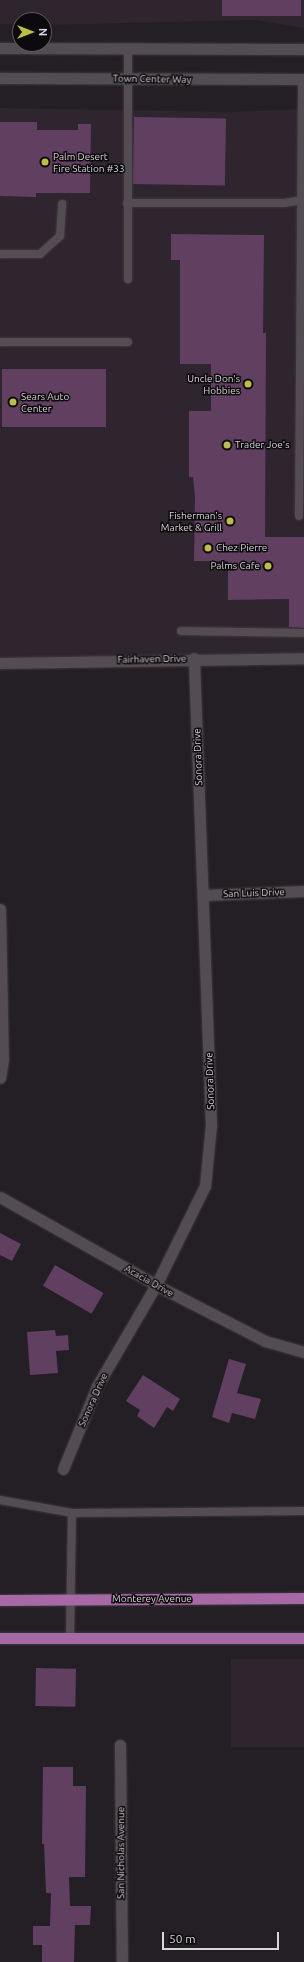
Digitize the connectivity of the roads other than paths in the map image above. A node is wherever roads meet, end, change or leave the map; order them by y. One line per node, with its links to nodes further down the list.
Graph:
1 (0, 48): 2 (street)
2 (128, 49): 3 (street); 5 (lane)
3 (304, 49)
4 (0, 78): 5 (street, Town Center Way)
5 (128, 79): 6 (street, Town Center Way); 9 (lane)
6 (303, 79): 7 (lane)
7 (302, 200): 9 (lane); 14 (lane)
8 (62, 204): 10 (lane)
9 (127, 204): 11 (lane)
10 (0, 254)
11 (128, 279)
12 (0, 342): 13 (lane)
13 (128, 342)
14 (302, 358): 15 (lane)
15 (299, 516)
16 (181, 631): 17 (lane)
17 (304, 633)
18 (194, 658): 19 (street, Fairhaven Drive); 20 (street, Fairhaven Drive); 22 (street, Sonora Drive)
19 (304, 658)
20 (0, 663)
21 (304, 891): 22 (street, San Luis Drive)
22 (203, 895): 26 (street, Sonora Drive)
23 (0, 908): 24 (street)
24 (0, 1078)
25 (0, 1197): 26 (street, Acacia Drive)
26 (156, 1285): 27 (street, Acacia Drive); 28 (street, Sonora Drive)
27 (304, 1352)
28 (64, 1469)
29 (0, 1500): 31 (lane)
30 (304, 1511): 31 (lane)
31 (72, 1513): 33 (lane)
32 (304, 1598): 33 (main road, Monterey Avenue)
33 (71, 1599): 34 (main road, Monterey Avenue); 36 (lane)
34 (0, 1600)
35 (0, 1638): 36 (main road)
36 (70, 1638): 37 (main road)
37 (304, 1638)
38 (120, 1745): 39 (street, San Nicholas Avenue)
39 (122, 1962)

